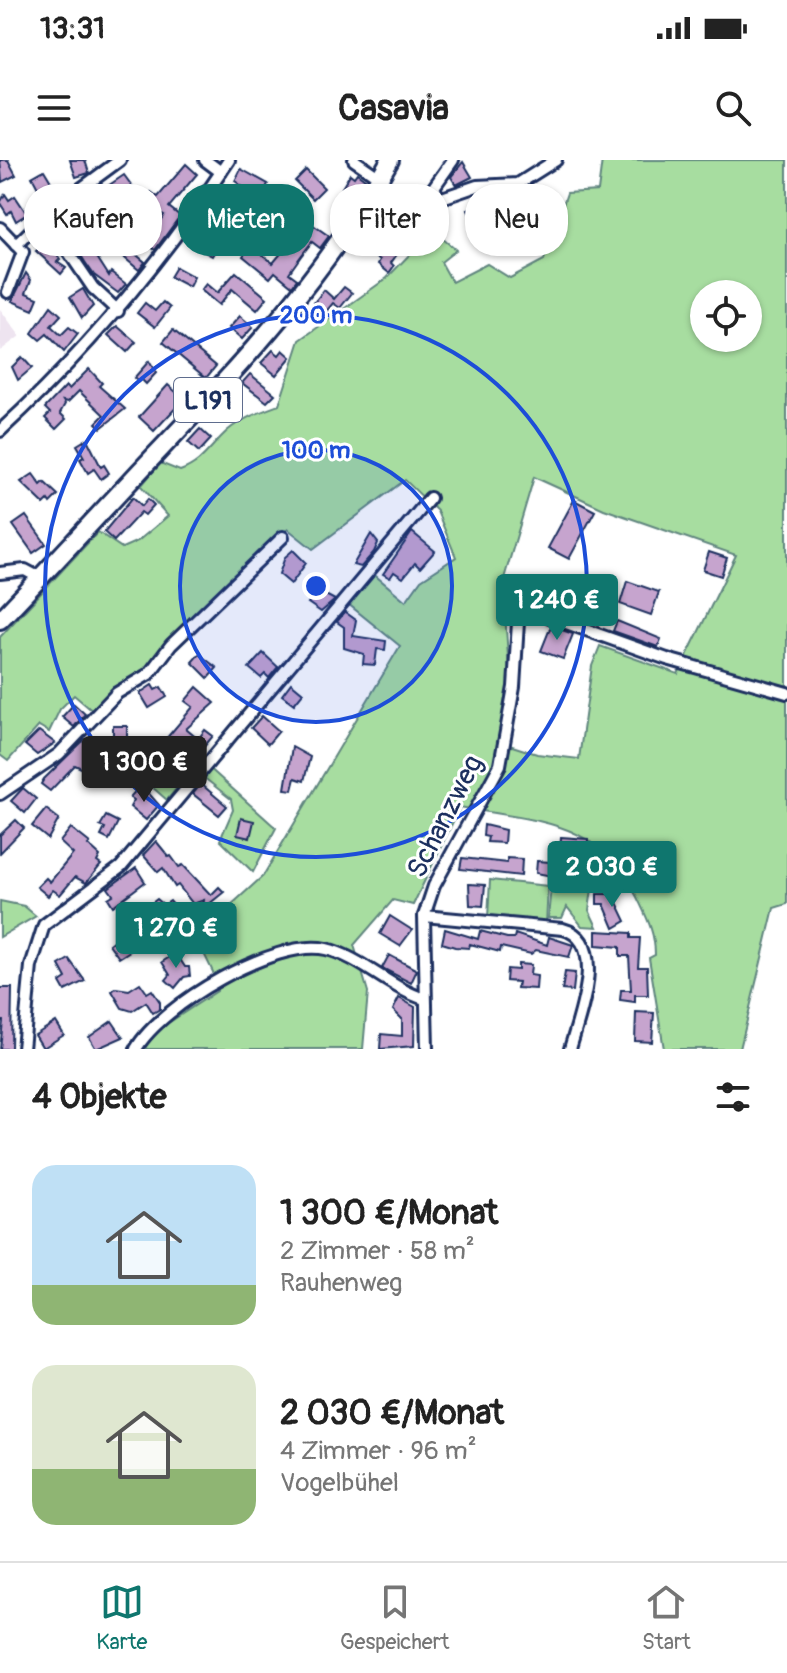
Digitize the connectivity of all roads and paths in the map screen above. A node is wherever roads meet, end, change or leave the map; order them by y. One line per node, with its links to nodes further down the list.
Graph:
1 (120, 160): 10 (street)
2 (205, 160): 8 (street)
3 (229, 160): 8 (street)
4 (354, 160): 9 (street)
5 (390, 160): 9 (main road, L191)
6 (453, 160): 7 (street)
7 (556, 160)
8 (221, 172): 16 (street)
9 (380, 178): 21 (main road, L191)
10 (88, 184)
11 (0, 228): 13 (street)
12 (24, 237): 13 (street)
13 (16, 245): 15 (street)
14 (71, 256): 16 (street)
15 (8, 292)
16 (118, 311): 17 (street)
17 (0, 431)
18 (430, 498): 27 (street)
19 (283, 537): 24 (street)
20 (0, 574): 21 (street)
21 (40, 578): 22 (main road, L191)
22 (0, 620)
23 (787, 693): 25 (street, Schanzweg)
24 (0, 794)
25 (424, 916): 26 (street, Schanzweg); 30 (street)
26 (425, 999): 28 (street); 29 (street, Schanzweg)
27 (23, 1049)
28 (136, 1049)
29 (427, 1049)
30 (570, 1049)

